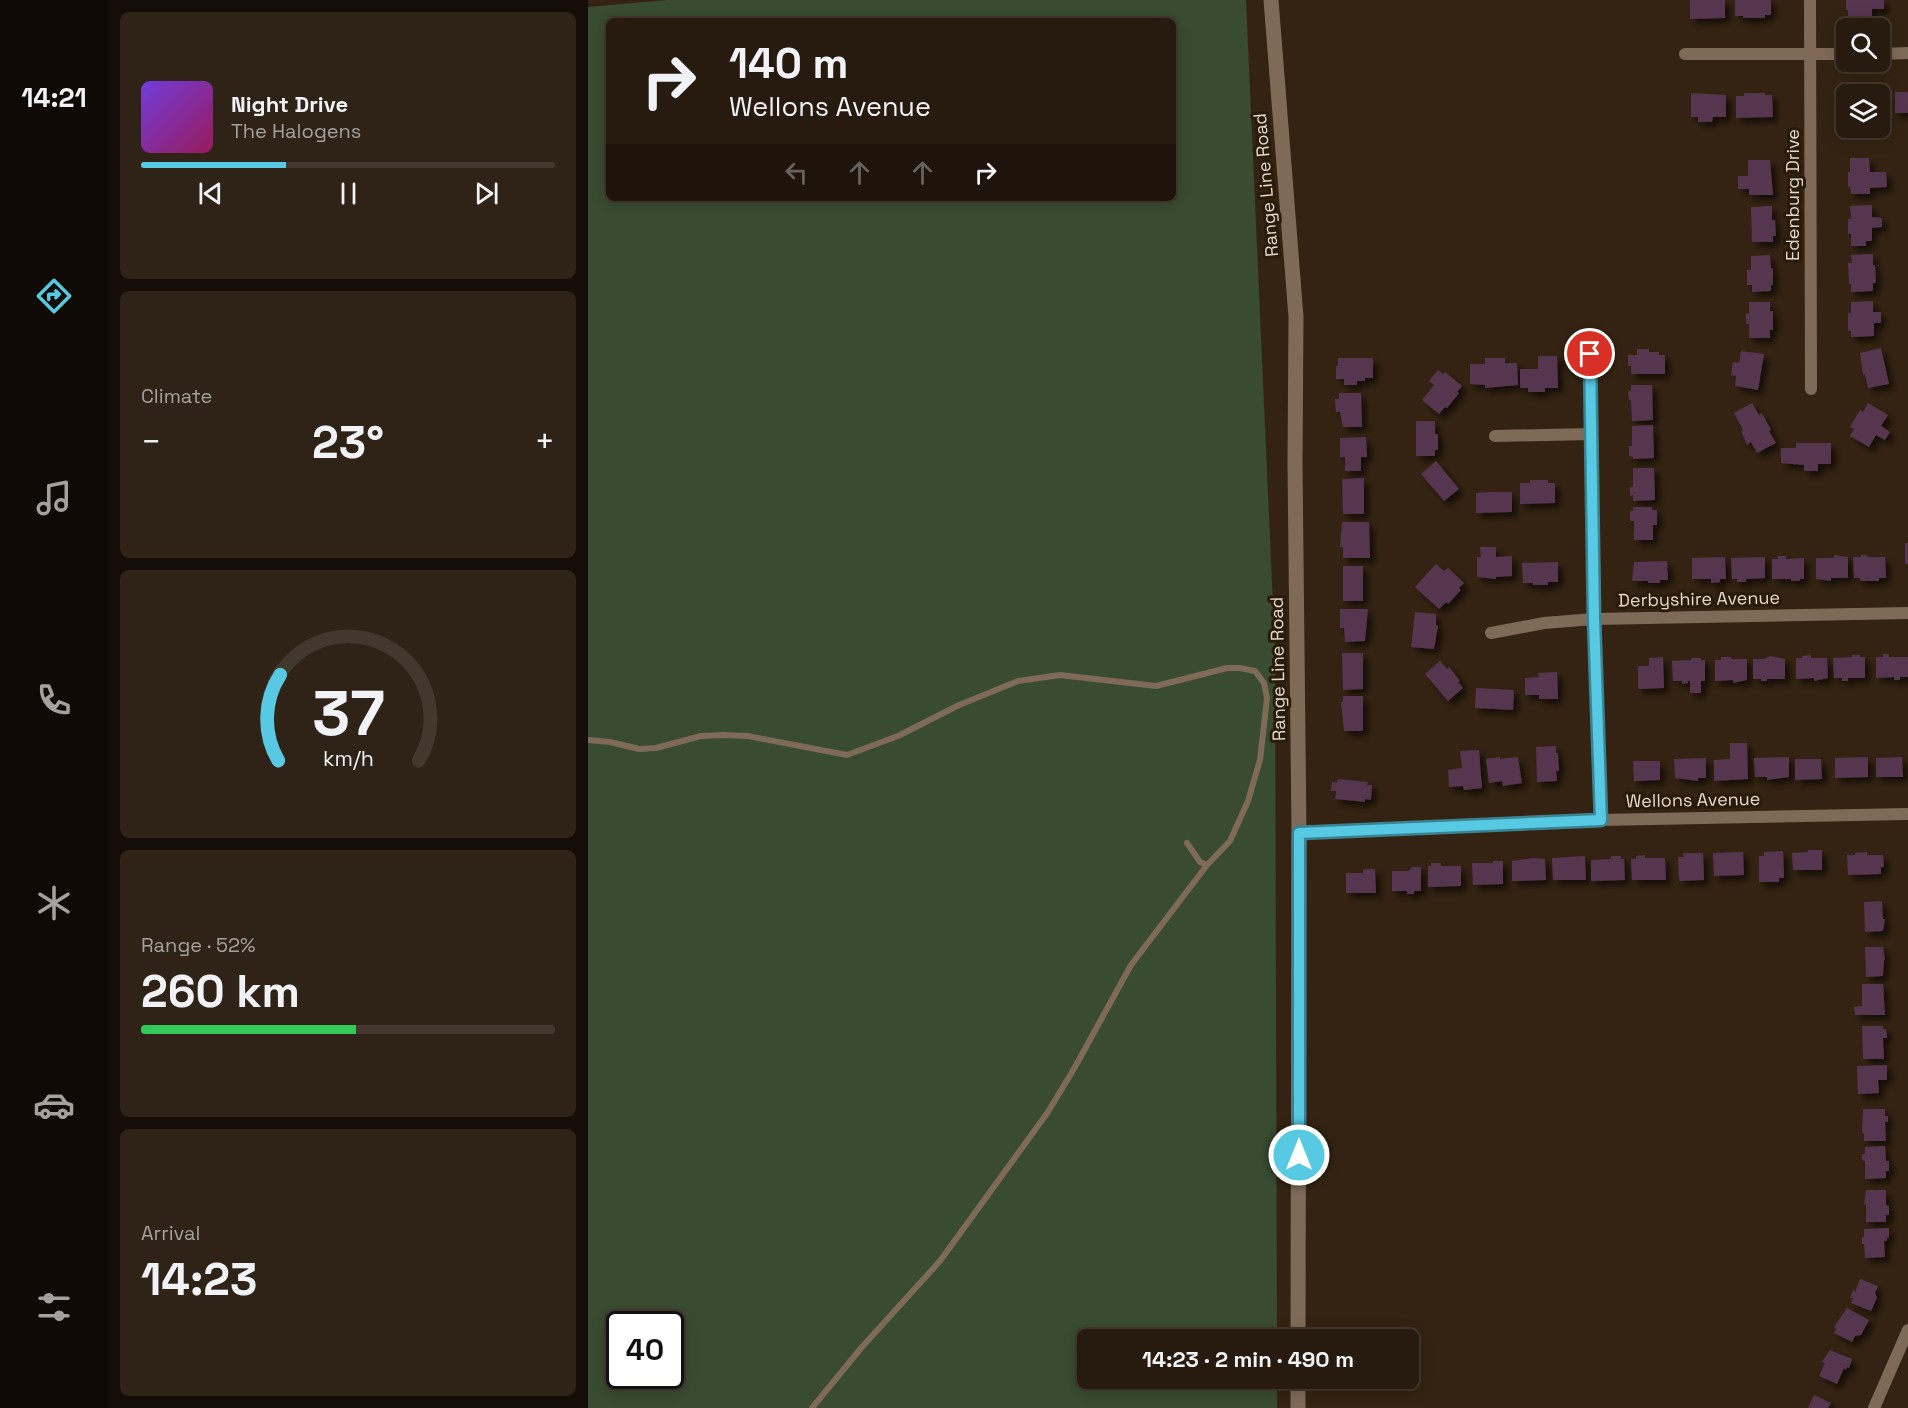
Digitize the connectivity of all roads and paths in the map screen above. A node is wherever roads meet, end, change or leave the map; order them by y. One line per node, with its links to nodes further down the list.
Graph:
1 (1271, 0): 18 (street, Range Line Road)
2 (1810, 0): 7 (street, Edenburg Drive)
3 (1908, 53): 6 (street)
4 (1685, 54): 7 (street)
5 (1836, 54): 7 (street)
6 (1890, 54)
7 (1811, 55): 9 (street, Edenburg Drive)
8 (1590, 354): 10 (street)
9 (1811, 389)
10 (1590, 434): 11 (street); 13 (street)
11 (1495, 436)
12 (1908, 613): 13 (street, Derbyshire Avenue)
13 (1594, 619): 14 (street, Derbyshire Avenue); 17 (street)
14 (1491, 633)
15 (588, 740): 20 (lane)
16 (1908, 814): 17 (street, Wellons Avenue)
17 (1601, 820): 18 (street, Wellons Avenue)
18 (1299, 833): 21 (street, Range Line Road)
19 (1187, 843): 20 (lane)
20 (1207, 865): 24 (lane)
21 (1298, 1329)
22 (1908, 1330): 26 (street)
23 (1298, 1389): 25 (street)
24 (812, 1408)
25 (1298, 1408)
26 (1874, 1408)

